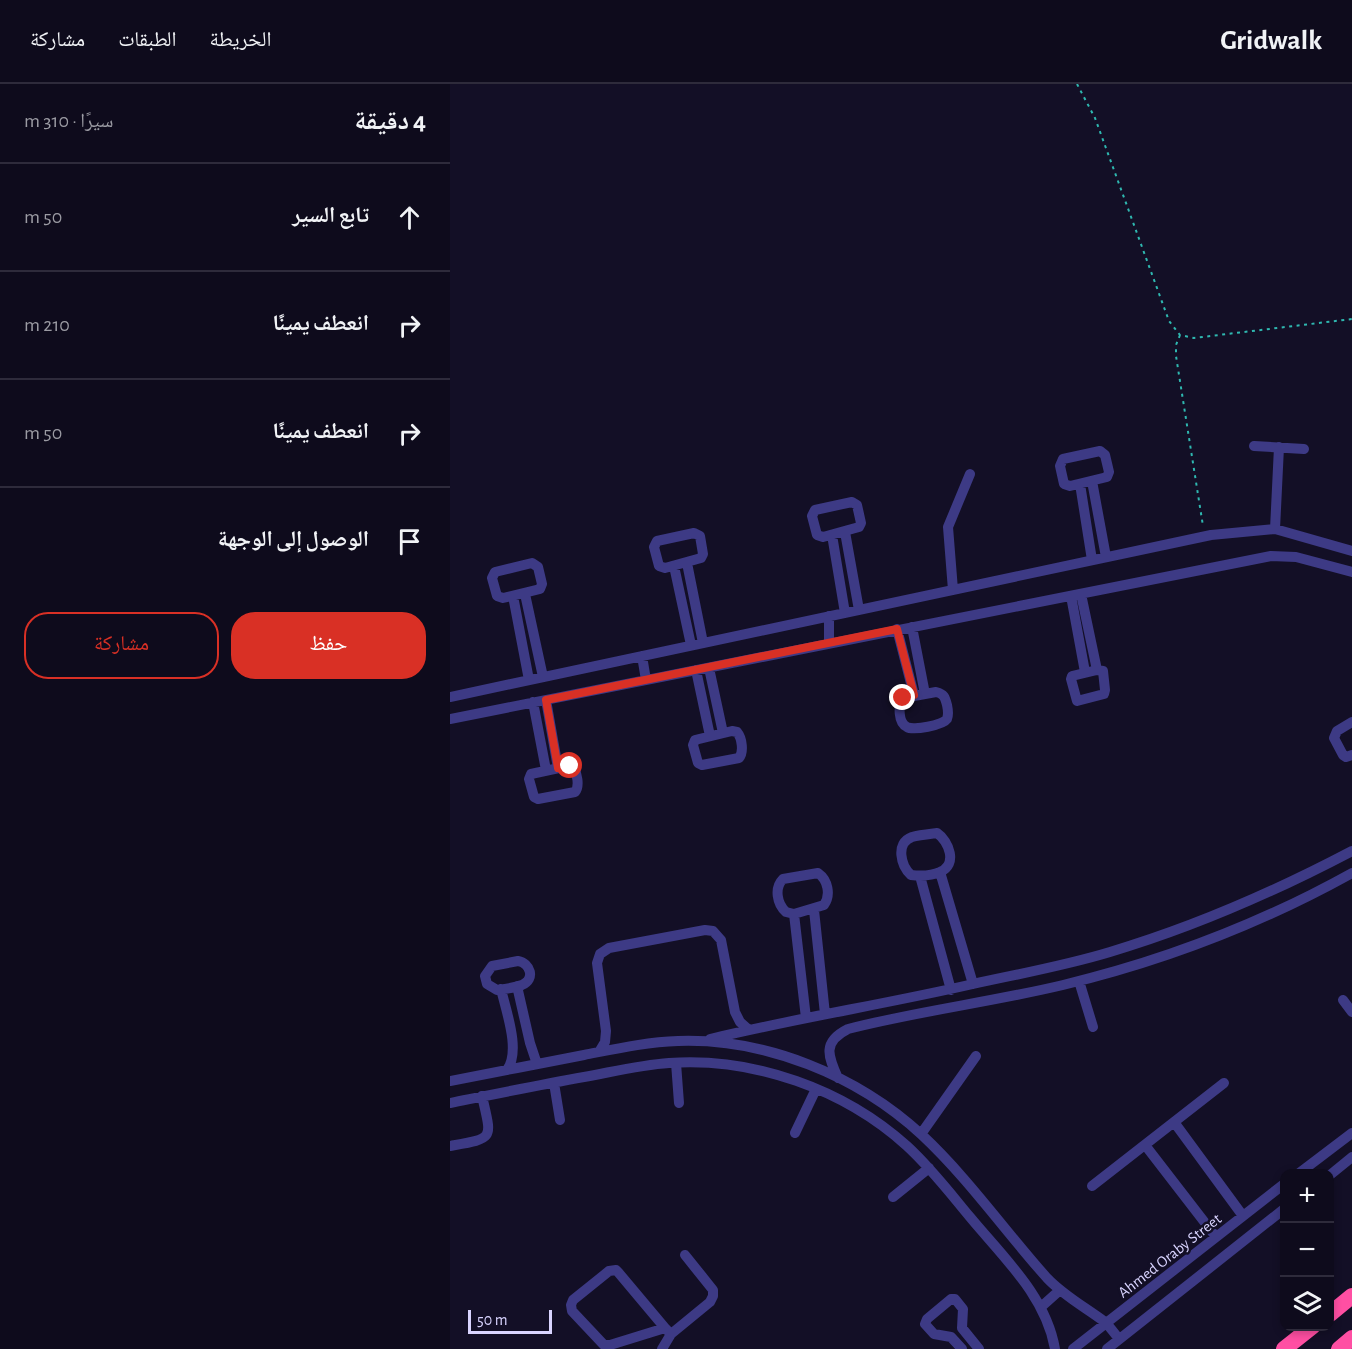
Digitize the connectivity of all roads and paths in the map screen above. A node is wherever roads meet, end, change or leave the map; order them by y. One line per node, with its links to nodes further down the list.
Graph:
1 (1077, 84): 3 (path)
2 (1352, 320): 3 (path)
3 (1180, 335): 10 (path)
4 (1254, 446): 5 (street)
5 (1279, 447): 6 (street); 11 (street)
6 (1304, 448)
7 (970, 474): 20 (street)
8 (1092, 481): 9 (street); 9 (street); 15 (street)
9 (1080, 484): 16 (street)
10 (1204, 524)
11 (1275, 529): 14 (street); 15 (street)
12 (845, 532): 13 (street); 13 (street); 24 (street)
13 (832, 535): 25 (street)
14 (1352, 551)
15 (1106, 557): 16 (street)
16 (1092, 560): 20 (street)
17 (687, 563): 18 (street); 18 (street); 29 (street)
18 (674, 566): 31 (street)
19 (1352, 572): 22 (street)
20 (953, 590): 24 (street)
21 (525, 594): 23 (street); 23 (street); 37 (street)
22 (1076, 595): 27 (street); 35 (street); 36 (street)
23 (513, 596): 38 (street)
24 (859, 610): 25 (street)
25 (845, 613): 26 (street)
26 (829, 616): 29 (street); 30 (street)
27 (912, 627): 28 (street); 28 (street)
28 (897, 629): 30 (street)
29 (703, 643): 31 (street)
30 (829, 643): 33 (street)
31 (691, 645): 32 (street)
32 (642, 656): 37 (street); 39 (street)
33 (709, 668): 34 (street); 45 (street)
34 (696, 670): 39 (street); 46 (street)
35 (1097, 670): 36 (street); 36 (street)
36 (1085, 672)
37 (543, 677): 38 (street)
38 (529, 680): 40 (street)
39 (646, 680): 41 (street)
40 (450, 697)
41 (546, 700): 42 (street); 48 (street)
42 (533, 702): 43 (street); 49 (street)
43 (450, 719)
44 (1352, 722): 47 (street)
45 (723, 733): 46 (street); 46 (street)
46 (710, 736)
47 (1352, 755)
48 (558, 768): 49 (street); 49 (street)
49 (546, 770)
50 (1352, 851): 56 (street)
51 (940, 872): 53 (street); 53 (street); 58 (street)
52 (1352, 873): 57 (street)
53 (920, 876): 61 (street)
54 (814, 910): 55 (street); 55 (street); 65 (street)
55 (794, 914): 66 (street)
56 (1001, 980): 58 (street); 62 (street)
57 (1078, 981): 62 (street); 67 (street)
58 (973, 984): 61 (street)
59 (517, 986): 60 (street); 60 (street); 73 (street)
60 (501, 989): 74 (street)
61 (951, 990): 65 (street)
62 (1007, 998): 75 (street)
63 (1343, 1000): 64 (street)
64 (1352, 1012)
65 (825, 1014): 66 (street)
66 (806, 1018): 68 (street)
67 (1093, 1027)
68 (749, 1030): 69 (street); 70 (street)
69 (699, 1041): 70 (street); 75 (street)
70 (599, 1052): 73 (street)
71 (976, 1056): 87 (street)
72 (676, 1063): 77 (street); 79 (street); 82 (street)
73 (537, 1064): 74 (street)
74 (507, 1070): 76 (street)
75 (838, 1078): 87 (street)
76 (450, 1081)
77 (554, 1083): 80 (street); 83 (street)
78 (1224, 1083): 84 (street)
79 (816, 1089): 86 (street); 91 (street)
80 (482, 1096): 81 (street); 89 (street)
81 (450, 1102)
82 (679, 1103)
83 (560, 1120)
84 (1174, 1122): 88 (street); 98 (street)
85 (1352, 1132): 92 (street)
86 (795, 1133)
87 (921, 1134): 102 (street)
88 (1145, 1145): 94 (street); 99 (street)
89 (450, 1146)
90 (1352, 1157): 93 (street)
91 (929, 1168): 96 (street); 104 (street)
92 (1303, 1169)
93 (1334, 1171)
94 (1092, 1186)
95 (1280, 1187): 98 (street, Ahmed Oraby Street)
96 (893, 1197)
97 (1280, 1212): 103 (street)
98 (1243, 1216): 99 (street, Ahmed Oraby Street)
99 (1216, 1237): 101 (street, Ahmed Oraby Street)
100 (685, 1255): 107 (street)
101 (1151, 1287): 103 (street); 106 (street, Ahmed Oraby Street)
102 (1060, 1290): 104 (street); 106 (street)
103 (1165, 1303): 111 (street)
104 (1041, 1307): 115 (street)
105 (962, 1322): 109 (street); 109 (street); 114 (street)
106 (1106, 1323): 111 (street); 116 (street, Ahmed Oraby Street)
107 (668, 1331): 107 (street); 112 (street)
108 (1307, 1331): 118 (highway)
109 (945, 1335): 113 (street)
110 (1352, 1338): 119 (highway)
111 (1119, 1339): 117 (street)
112 (662, 1349)
113 (962, 1349)
114 (979, 1349)
115 (1055, 1349)
116 (1073, 1349)
117 (1107, 1349)
118 (1284, 1349)
119 (1339, 1349)

